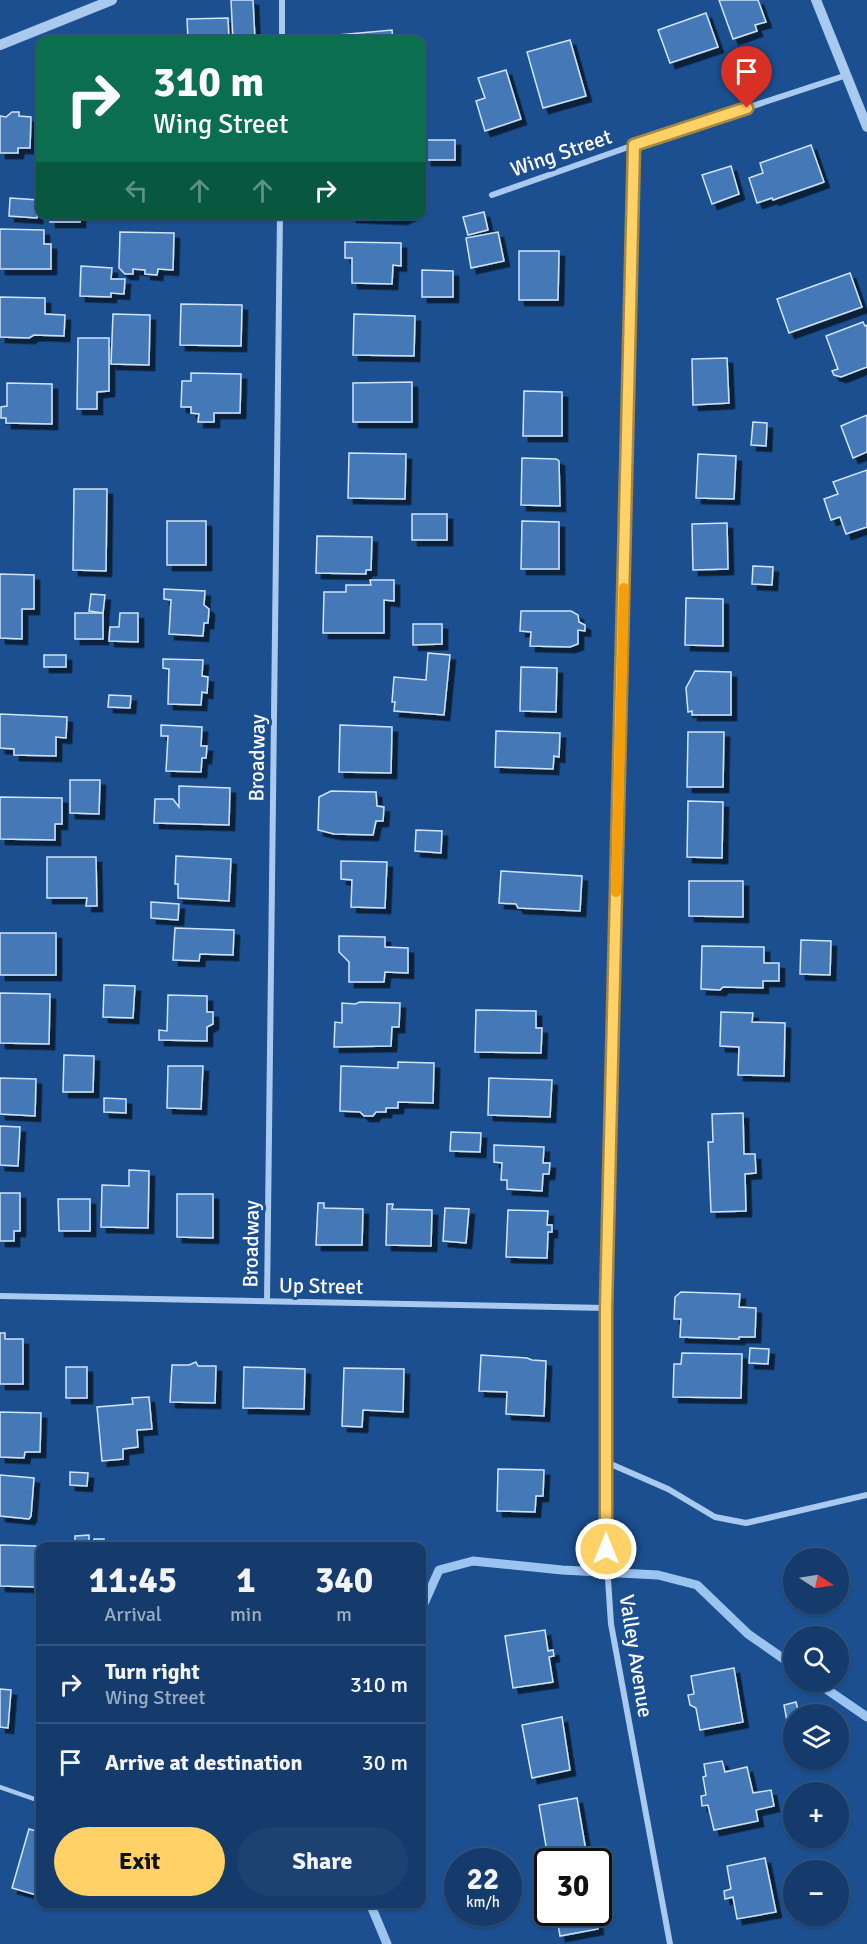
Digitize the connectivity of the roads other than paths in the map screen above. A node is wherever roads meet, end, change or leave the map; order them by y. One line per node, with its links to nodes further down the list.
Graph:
1 (112, 0): 5 (street)
2 (282, 0): 4 (street)
3 (816, 0): 6 (street)
4 (282, 36)
5 (0, 45)
6 (847, 75): 7 (street); 8 (street, Wing Street)
7 (867, 127)
8 (634, 145): 9 (street, Wing Street); 13 (street, Valley Avenue)
9 (492, 195)
10 (280, 219): 12 (street, Broadway)
11 (0, 1296): 12 (street, Up Street)
12 (267, 1301): 13 (street, Up Street)
13 (606, 1308): 14 (street, Valley Avenue)
14 (606, 1462): 15 (street); 18 (street, Valley Avenue)
15 (867, 1495)
16 (0, 1787): 17 (lane)
17 (36, 1800)
18 (669, 1944)

